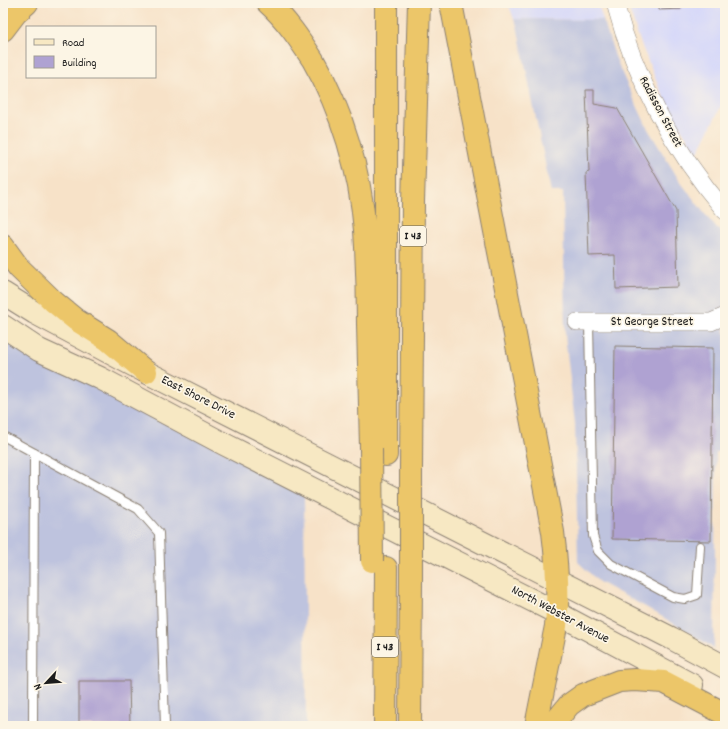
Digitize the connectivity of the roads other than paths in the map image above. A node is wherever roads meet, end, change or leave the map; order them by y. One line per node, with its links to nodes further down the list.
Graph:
1 (19, 3): 8 (highway)
2 (27, 3): 9 (highway)
3 (268, 3): 18 (highway)
4 (386, 3): 18 (highway, I 43)
5 (418, 3): 29 (highway, I 43, bridge)
6 (451, 3): 21 (highway)
7 (615, 3): 10 (street, Radisson Street)
8 (3, 12)
9 (3, 30)
10 (725, 211)
11 (3, 246): 16 (highway)
12 (3, 293): 16 (main road, East Shore Drive)
13 (725, 316): 14 (street, St George Street)
14 (583, 322): 20 (lane)
15 (3, 326): 22 (main road, North Webster Avenue)
16 (146, 372): 21 (main road, East Shore Drive)
17 (3, 436): 19 (lane)
18 (378, 452): 28 (highway, I 43)
19 (34, 453): 26 (lane); 27 (lane)
20 (700, 546)
21 (557, 581): 22 (highway); 23 (main road)
22 (557, 613): 24 (main road, North Webster Avenue); 30 (highway)
23 (725, 667)
24 (725, 703)
25 (725, 714): 31 (highway)
26 (33, 726)
27 (165, 726)
28 (385, 726)
29 (410, 726)
30 (536, 726)
31 (552, 726)

